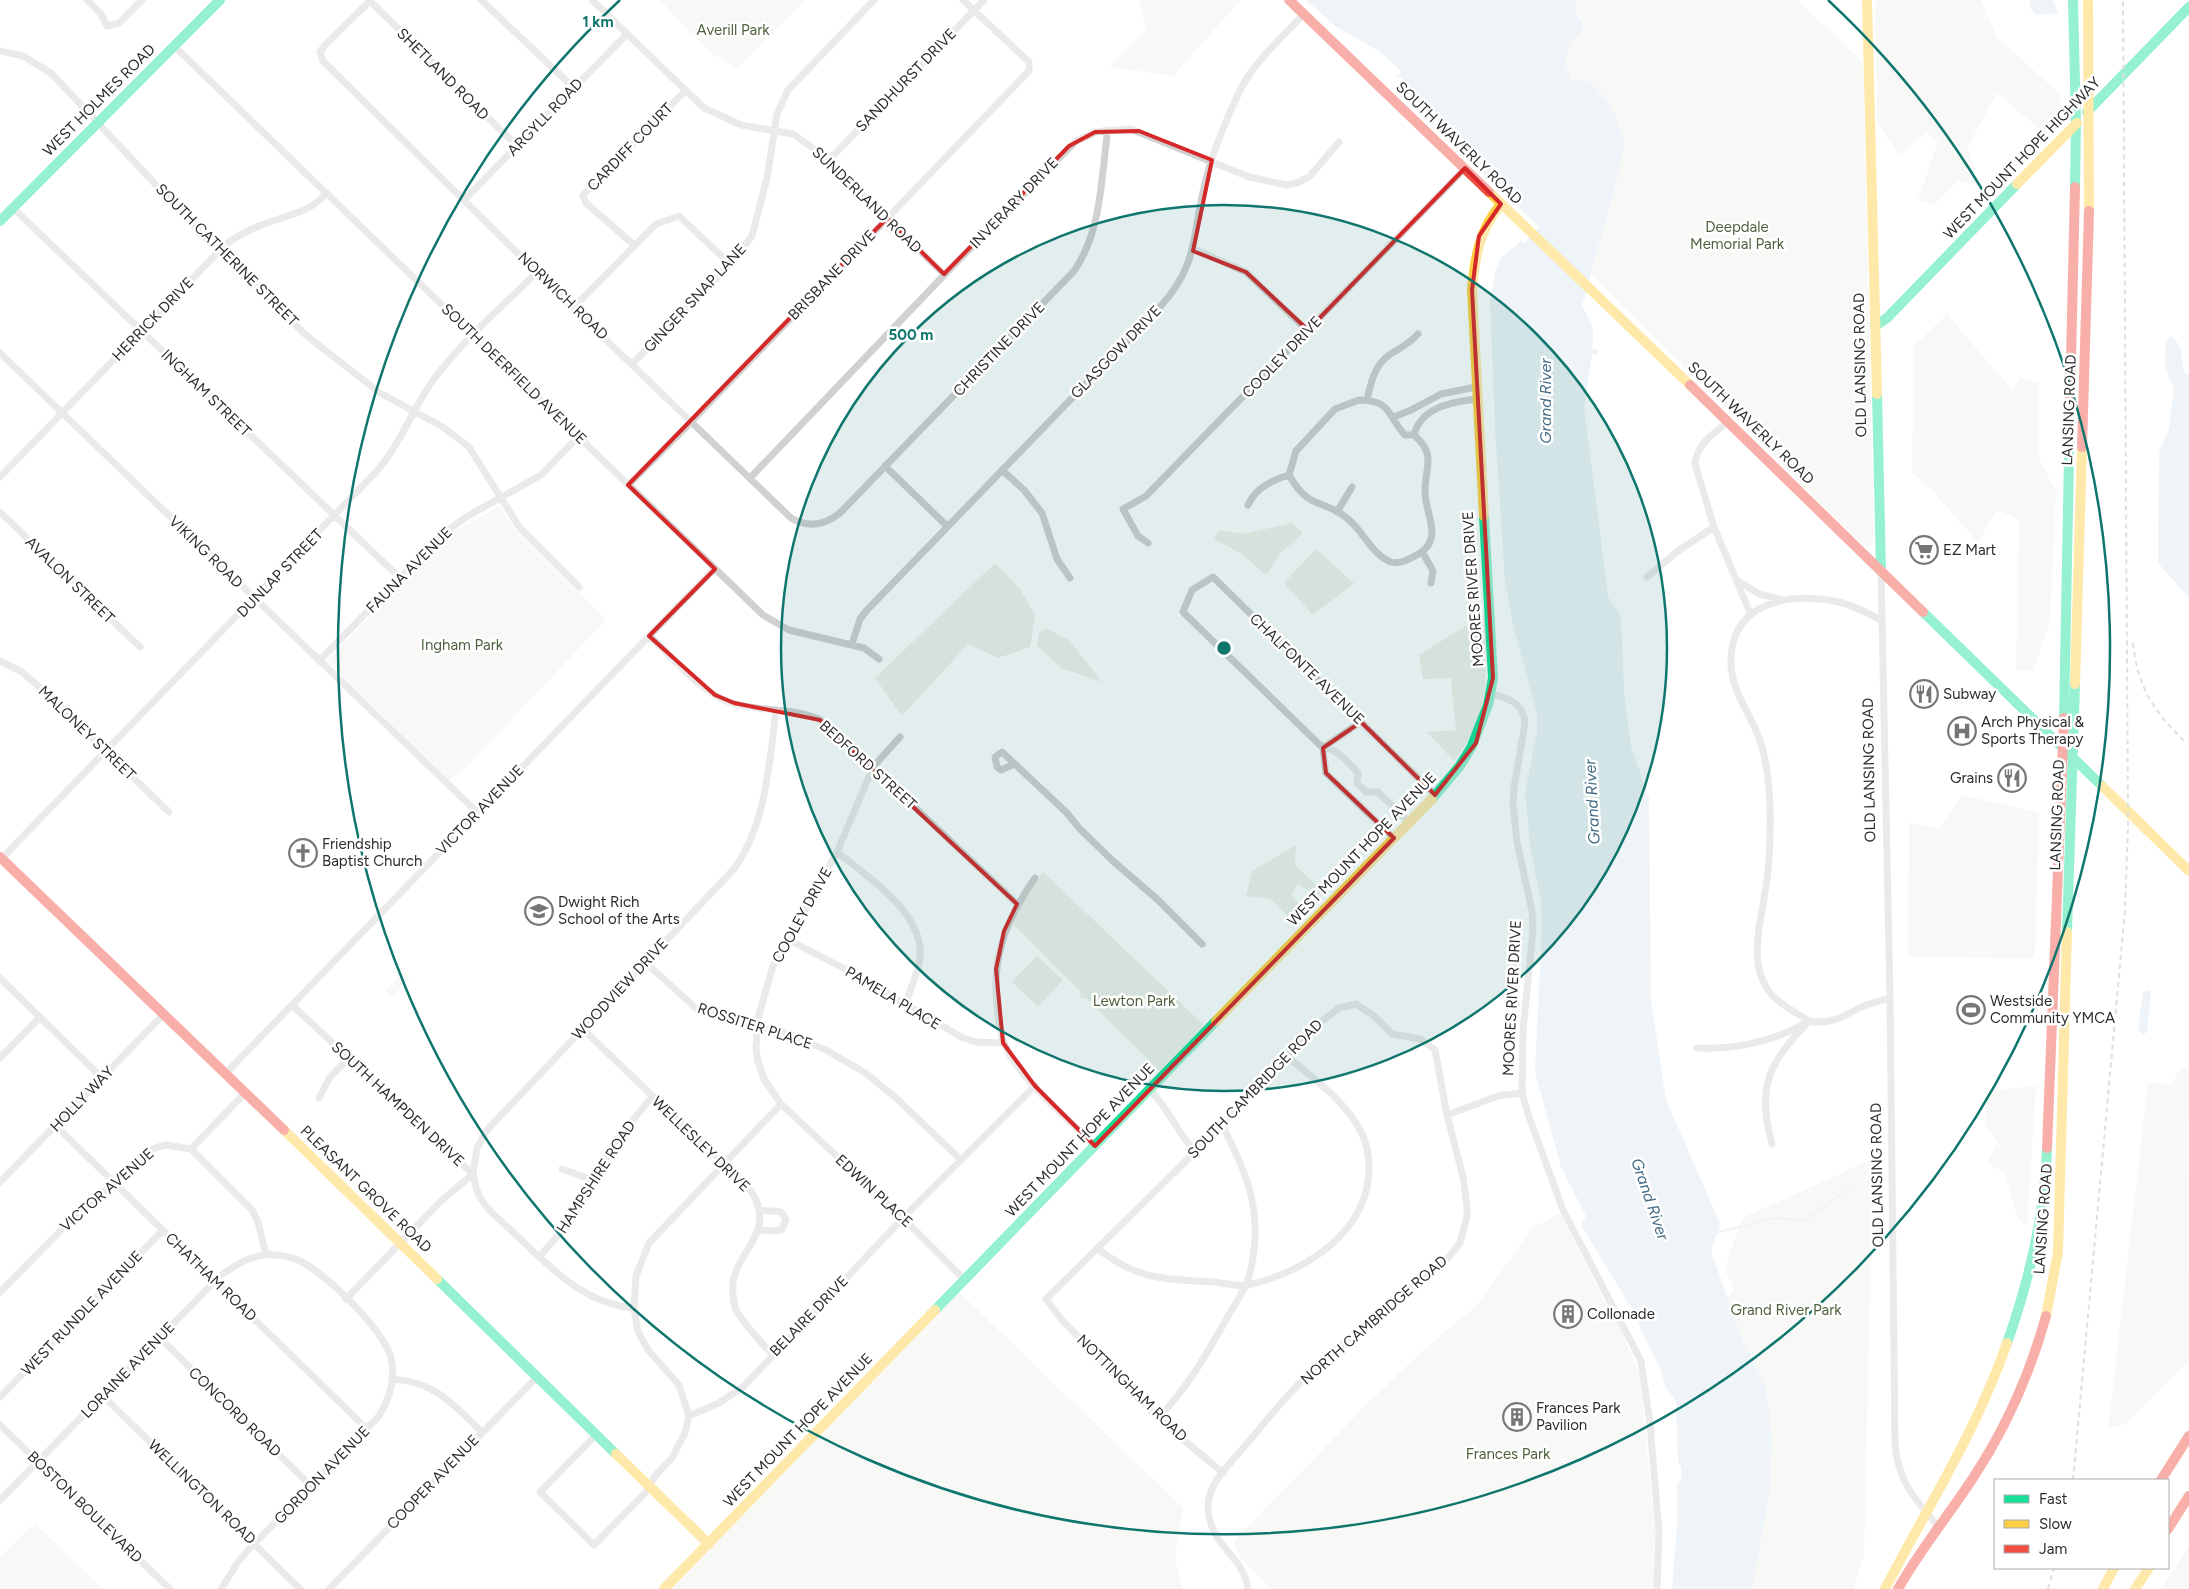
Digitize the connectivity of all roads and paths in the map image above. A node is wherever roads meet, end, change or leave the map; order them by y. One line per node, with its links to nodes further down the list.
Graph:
1 (87, 0): 2 (street)
2 (142, 0)
3 (220, 0): 18 (main road, WEST HOLMES ROAD)
4 (482, 0): 20 (street)
5 (592, 0): 17 (street, SUNDERLAND ROAD)
6 (874, 0): 26 (street, GINGER SNAP LANE)
7 (963, 0): 15 (street)
8 (984, 0): 15 (street, SANDHURST DRIVE)
9 (1289, 0): 16 (main road, SOUTH WAVERLY ROAD)
10 (1867, 0): 45 (main road, OLD LANSING ROAD)
11 (2073, 0): 24 (main road, LANSING ROAD)
12 (2088, 0): 22 (main road, LANSING ROAD)
13 (370, 1): 28 (street, SHETLAND ROAD); 33 (street, NORWICH ROAD)
14 (2189, 7): 22 (main road, WEST MOUNT HOPE HIGHWAY)
15 (974, 11): 30 (street, SANDHURST DRIVE); 36 (street, BRISBANE DRIVE)
16 (1304, 14): 29 (street, GLASGOW DRIVE); 31 (main road, SOUTH WAVERLY ROAD)
17 (627, 34): 20 (street, ARGYLL ROAD); 21 (street, SUNDERLAND ROAD)
18 (174, 46): 23 (main road, WEST HOLMES ROAD); 32 (street, SOUTH DEERFIELD AVENUE)
19 (0, 51): 23 (street, SOUTH CATHERINE STREET)
20 (574, 88): 28 (street, ARGYLL ROAD)
21 (685, 91): 26 (street, SUNDERLAND ROAD); 38 (street, CARDIFF COURT)
22 (2090, 110): 24 (main road, WEST MOUNT HOPE HIGHWAY); 104 (main road, LANSING ROAD)
23 (98, 122): 35 (main road, WEST HOLMES ROAD); 40 (street, SOUTH CATHERINE STREET)
24 (2076, 124): 45 (main road, WEST MOUNT HOPE HIGHWAY); 101 (main road, LANSING ROAD)
25 (1105, 130): 29 (street, INVERARY DRIVE); 43 (street, INVERARY DRIVE); 62 (street, CHRISTINE DRIVE)
26 (773, 132): 30 (street, SUNDERLAND ROAD); 41 (street, GINGER SNAP LANE)
27 (1339, 142): 29 (street, INVERARY DRIVE)
28 (516, 146): 33 (street, ARGYLL ROAD)
29 (1212, 160): 39 (street, GLASGOW DRIVE)
30 (828, 161): 36 (street, SUNDERLAND ROAD)
31 (1465, 168): 34 (main road, SOUTH WAVERLY ROAD); 46 (street, COOLEY DRIVE)
32 (326, 193): 40 (street, HERRICK DRIVE); 49 (street, SOUTH DEERFIELD AVENUE)
33 (464, 200): 42 (street, NORWICH ROAD)
34 (1501, 204): 52 (main road, MOORES RIVER DRIVE); 58 (main road, SOUTH WAVERLY ROAD)
35 (13, 208): 37 (main road, WEST HOLMES ROAD); 47 (street, INGHAM STREET)
36 (886, 218): 43 (street, SUNDERLAND ROAD); 59 (street, BRISBANE DRIVE)
37 (0, 221)
38 (634, 246): 41 (street); 44 (street)
39 (1194, 249): 46 (street); 63 (street, GLASGOW DRIVE)
40 (219, 252): 47 (street, HERRICK DRIVE); 55 (street, SOUTH CATHERINE STREET)
41 (730, 264): 51 (street, GINGER SNAP LANE)
42 (537, 272): 44 (street, NORWICH ROAD); 49 (street, DUNLAP STREET)
43 (944, 274): 66 (street, INVERARY DRIVE)
44 (574, 308): 51 (street, NORWICH ROAD)
45 (1875, 326): 80 (main road, OLD LANSING ROAD)
46 (1308, 330): 77 (street, COOLEY DRIVE)
47 (141, 331): 56 (street, HERRICK DRIVE); 73 (street, INGHAM STREET)
48 (1418, 334): 54 (street)
49 (474, 335): 55 (street, DUNLAP STREET); 61 (street, SOUTH DEERFIELD AVENUE)
50 (0, 353): 56 (street, VIKING ROAD)
51 (633, 363): 59 (street, NORWICH ROAD)
52 (1476, 387): 53 (main road, MOORES RIVER DRIVE); 57 (street)
53 (1476, 399): 60 (street); 97 (main road, MOORES RIVER DRIVE)
54 (1367, 400): 57 (street); 64 (street)
55 (414, 411): 69 (street, SOUTH CATHERINE STREET); 73 (street, DUNLAP STREET)
56 (62, 413): 65 (street, HERRICK DRIVE); 87 (street, VIKING ROAD)
57 (1394, 417): 60 (street)
58 (1728, 421): 76 (street); 80 (main road, SOUTH WAVERLY ROAD)
59 (691, 422): 66 (street, NORWICH ROAD); 67 (street, BRISBANE DRIVE)
60 (1414, 435): 78 (street)
61 (578, 437): 67 (street, SOUTH DEERFIELD AVENUE); 69 (street, FAUNA AVENUE)
62 (885, 466): 74 (street, CHRISTINE DRIVE); 75 (street)
63 (1002, 470): 75 (street, GLASGOW DRIVE); 83 (street)
64 (1289, 475): 70 (street); 72 (street)
65 (0, 477)
66 (750, 478): 74 (street, NORWICH ROAD)
67 (628, 485): 79 (street, SOUTH DEERFIELD AVENUE)
68 (1352, 488): 72 (street)
69 (502, 498): 82 (street, FAUNA AVENUE); 86 (street, SOUTH CATHERINE STREET)
70 (1248, 505)
71 (0, 512): 93 (street, AVALON STREET)
72 (1337, 512): 78 (street)
73 (335, 516): 82 (street, INGHAM STREET); 87 (street, DUNLAP STREET)
74 (816, 524)
75 (947, 526): 92 (street, GLASGOW DRIVE)
76 (1714, 527): 81 (street); 84 (street)
77 (1148, 543)
78 (1423, 552): 85 (street)
79 (714, 569): 91 (street, VICTOR AVENUE); 92 (street, SOUTH DEERFIELD AVENUE)
80 (1880, 572): 90 (street, OLD LANSING ROAD); 101 (main road, SOUTH WAVERLY ROAD)
81 (1647, 577)
82 (400, 578): 96 (street, FAUNA AVENUE)
83 (1070, 578)
84 (1737, 581): 88 (street); 89 (street)
85 (1431, 583)
86 (579, 587)
87 (254, 598): 96 (street, VIKING ROAD); 103 (street, DUNLAP STREET)
88 (1780, 599): 89 (street); 90 (street)
89 (1750, 615): 126 (street)
90 (1881, 620): 121 (street, OLD LANSING ROAD)
91 (650, 636): 98 (street, BEDFORD STREET); 109 (street, VICTOR AVENUE)
92 (852, 644): 94 (street, SOUTH DEERFIELD AVENUE)
93 (140, 647)
94 (878, 659)
95 (0, 661): 103 (street, MALONEY STREET)
96 (319, 661): 109 (street, VIKING ROAD)
97 (1491, 694): 107 (main road, WEST MOUNT HOPE AVENUE); 139 (street, MOORES RIVER DRIVE)
98 (776, 711): 106 (street, BEDFORD STREET); 119 (street, WOODVIEW DRIVE)
99 (1361, 722): 102 (street); 102 (street, CHALFONTE AVENUE); 107 (street, CHALFONTE AVENUE)
100 (900, 737): 106 (street, COOLEY DRIVE)
101 (2063, 747): 104 (main road, SOUTH WAVERLY ROAD); 195 (main road, LANSING ROAD)
102 (1323, 748): 110 (street); 111 (street)
103 (106, 752): 108 (street, MALONEY STREET); 113 (street, DUNLAP STREET)
104 (2074, 758): 114 (main road, SOUTH WAVERLY ROAD); 196 (main road, LANSING ROAD)
105 (1014, 764): 118 (street)
106 (872, 767): 112 (street, COOLEY DRIVE); 116 (street, BEDFORD STREET)
107 (1435, 795): 110 (main road, WEST MOUNT HOPE AVENUE)
108 (169, 812)
109 (478, 813): 122 (street, VICTOR AVENUE)
110 (1409, 822): 111 (main road, WEST MOUNT HOPE AVENUE)
111 (1394, 838): 137 (main road, WEST MOUNT HOPE AVENUE)
112 (837, 852): 117 (street, COOLEY DRIVE); 123 (street)
113 (1, 859): 124 (main road, PLEASANT GROVE ROAD)
114 (2189, 871)
115 (1035, 878): 116 (street)
116 (1016, 904): 129 (street)
117 (787, 939): 123 (street, PAMELA PLACE); 127 (street, COOLEY DRIVE)
118 (1202, 944)
119 (645, 962): 127 (street, ROSSITER PLACE); 128 (street, WOODVIEW DRIVE)
120 (0, 978): 125 (street)
121 (1890, 998): 126 (street); 195 (street, OLD LANSING ROAD)
122 (292, 1005): 133 (street, SOUTH HAMPDEN DRIVE); 134 (street, VICTOR AVENUE)
123 (905, 1005): 129 (street, PAMELA PLACE)
124 (163, 1015): 134 (main road, PLEASANT GROVE ROAD); 135 (street, HOLLY WAY)
125 (40, 1017): 132 (street); 135 (street)
126 (1809, 1021): 130 (street); 146 (street)
127 (757, 1026): 142 (street, COOLEY DRIVE); 150 (street, ROSSITER PLACE)
128 (583, 1029): 140 (street, WELLESLEY DRIVE); 153 (street, WOODVIEW DRIVE)
129 (1003, 1043): 136 (street)
130 (1697, 1048)
131 (1287, 1056): 143 (street, SOUTH CAMBRIDGE ROAD); 144 (street, SOUTH CAMBRIDGE ROAD); 167 (street)
132 (0, 1058)
133 (348, 1058): 141 (street); 153 (street, SOUTH HAMPDEN DRIVE)
134 (225, 1074): 138 (main road, PLEASANT GROVE ROAD)
135 (102, 1078): 145 (street, HOLLY WAY)
136 (1035, 1086): 147 (street); 150 (street, BELAIRE DRIVE)
137 (1150, 1090): 147 (main road, WEST MOUNT HOPE AVENUE); 149 (street)
138 (244, 1093): 148 (street); 161 (main road, PLEASANT GROVE ROAD)
139 (1522, 1093): 143 (street); 210 (street, MOORES RIVER DRIVE)
140 (653, 1096): 151 (street, WELLESLEY DRIVE); 154 (street, HAMPSHIRE ROAD)
141 (319, 1098)
142 (781, 1104): 151 (street); 158 (street, EDWIN PLACE)
143 (1447, 1116): 187 (street, NORTH CAMBRIDGE ROAD)
144 (1222, 1124): 149 (street, SOUTH CAMBRIDGE ROAD); 167 (street)
145 (56, 1125): 155 (street, HOLLY WAY); 156 (street, CHATHAM ROAD)
146 (1772, 1144)
147 (1095, 1146): 165 (main road, WEST MOUNT HOPE AVENUE)
148 (191, 1149): 156 (street, VICTOR AVENUE); 163 (street)
149 (1195, 1152): 162 (street, SOUTH CAMBRIDGE ROAD)
150 (961, 1160): 158 (street, BELAIRE DRIVE)
151 (724, 1164): 157 (street, WELLESLEY DRIVE); 171 (street)
152 (562, 1169): 154 (street)
153 (472, 1174): 161 (street); 164 (street, SOUTH HAMPDEN DRIVE)
154 (596, 1181): 164 (street, HAMPSHIRE ROAD)
155 (0, 1182)
156 (115, 1183): 159 (street, CHATHAM ROAD); 168 (street, VICTOR AVENUE)
157 (759, 1210): 160 (street, WELLESLEY DRIVE); 160 (street)
158 (903, 1218): 165 (street, EDWIN PLACE); 173 (street, BELAIRE DRIVE)
159 (163, 1230): 166 (street, CHATHAM ROAD); 177 (street, WEST RUNDLE AVENUE)
160 (759, 1230): 173 (street, WELLESLEY DRIVE)
161 (400, 1244): 169 (street); 174 (main road, PLEASANT GROVE ROAD)
162 (1097, 1248): 167 (street); 170 (street, SOUTH CAMBRIDGE ROAD)
163 (266, 1255): 166 (street, LORAINE AVENUE); 169 (street, LORAINE AVENUE)
164 (539, 1257): 171 (street, SOUTH HAMPDEN DRIVE)
165 (965, 1280): 200 (main road, WEST MOUNT HOPE AVENUE)
166 (215, 1281): 172 (street, LORAINE AVENUE); 181 (street, CHATHAM ROAD)
167 (1246, 1285): 179 (street)
168 (0, 1292)
169 (346, 1299): 175 (street, LORAINE AVENUE)
170 (1046, 1299): 179 (street, NOTTINGHAM ROAD)
171 (634, 1308): 178 (street)
172 (160, 1338): 176 (street, LORAINE AVENUE); 190 (street, CONCORD ROAD)
173 (772, 1354): 178 (street, BELAIRE DRIVE)
174 (537, 1376): 182 (street, COOPER AVENUE); 183 (main road, PLEASANT GROVE ROAD)
175 (393, 1379): 181 (street, GORDON AVENUE); 182 (street)
176 (103, 1396): 186 (street, LORAINE AVENUE); 199 (street, WELLINGTON ROAD)
177 (0, 1397)
178 (689, 1416): 191 (street)
179 (1158, 1418): 187 (street, NOTTINGHAM ROAD)
180 (0, 1425): 186 (street, BOSTON BOULEVARD)
181 (367, 1429): 190 (street, GORDON AVENUE)
182 (482, 1432): 207 (street, COOPER AVENUE)
183 (596, 1435): 191 (main road, PLEASANT GROVE ROAD); 191 (street)
184 (2189, 1436): 188 (main road)
185 (2189, 1451): 189 (main road)
186 (38, 1462): 193 (street, LORAINE AVENUE); 204 (street, BOSTON BOULEVARD)
187 (1223, 1472): 209 (street, NORTH CAMBRIDGE ROAD)
188 (2162, 1479)
189 (2169, 1481)
190 (311, 1486): 199 (street, GORDON AVENUE)
191 (650, 1486): 200 (main road, PLEASANT GROVE ROAD)
192 (2189, 1496): 197 (main road)
193 (0, 1500)
194 (2189, 1509): 198 (main road)
195 (1926, 1513): 196 (street, OLD LANSING ROAD); 211 (main road, LANSING ROAD)
196 (1938, 1526): 212 (main road, LANSING ROAD)
197 (2169, 1527)
198 (2169, 1538)
199 (254, 1544): 205 (street, GORDON AVENUE); 206 (street, WELLINGTON ROAD)
200 (709, 1544): 208 (main road, WEST MOUNT HOPE AVENUE)
201 (2113, 1569): 213 (main road)
202 (2144, 1569): 214 (main road)
203 (2148, 1569): 214 (main road)
204 (170, 1589)
205 (221, 1589)
206 (300, 1589)
207 (329, 1589)
208 (664, 1589)
209 (1248, 1589)
210 (1657, 1589)
211 (1885, 1589)
212 (1898, 1589)
213 (2103, 1589)
214 (2134, 1589)

